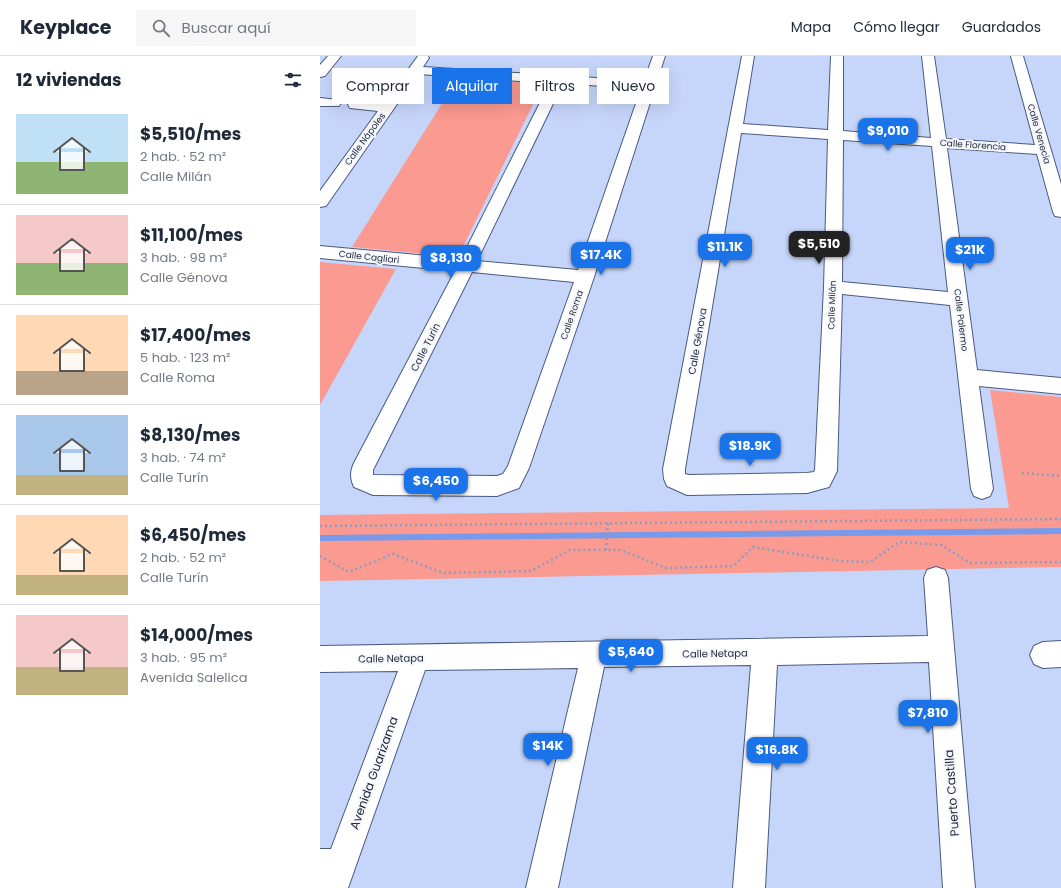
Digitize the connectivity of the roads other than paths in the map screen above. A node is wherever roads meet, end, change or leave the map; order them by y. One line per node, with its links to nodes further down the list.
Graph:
1 (335, 56): 11 (street)
2 (425, 56): 8 (street, Calle Nápoles)
3 (659, 56): 9 (street, Calle Roma)
4 (748, 56): 18 (street, Calle Génova)
5 (837, 56): 19 (street, Calle Milán)
6 (928, 56): 20 (street, Calle Palermo)
7 (1017, 56): 21 (street, Calle Venecia)
8 (416, 68)
9 (655, 68)
10 (424, 71): 12 (street)
11 (320, 73)
12 (520, 77)
13 (390, 104): 17 (street, Calle Nápoles)
14 (546, 104): 25 (street, Calle Turín)
15 (643, 104): 26 (street, Calle Roma)
16 (355, 105): 17 (street)
17 (388, 107): 22 (street, Calle Nápoles)
18 (735, 128): 19 (street, Calle Florencia); 31 (street, Calle Génova)
19 (836, 135): 20 (street, Calle Florencia); 27 (street, Calle Milán)
20 (939, 143): 21 (street, Calle Florencia); 28 (street, Calle Palermo)
21 (1044, 150): 23 (street, Calle Venecia)
22 (320, 202)
23 (1061, 212)
24 (320, 252): 25 (street, Calle Cagliari)
25 (466, 266): 26 (street, Calle Cagliari); 32 (street, Calle Turín)
26 (585, 277): 32 (street, Calle Roma)
27 (833, 286): 28 (street); 31 (street, Calle Milán)
28 (958, 299): 29 (street, Calle Palermo)
29 (968, 377): 30 (street); 33 (street, Calle Palermo)
30 (1061, 386)
31 (821, 480)
32 (511, 481)
33 (982, 489)
34 (936, 578): 35 (street, Puerto Castilla)
35 (941, 649): 36 (street, Calle Netapa); 43 (street, Puerto Castilla)
36 (765, 652): 37 (street, Calle Netapa); 42 (street)
37 (594, 655): 38 (street, Calle Netapa); 41 (street)
38 (416, 658): 39 (street, Calle Netapa); 40 (street, Avenida Guarizama)
39 (320, 660)
40 (331, 872)
41 (542, 888)
42 (749, 888)
43 (959, 888)

